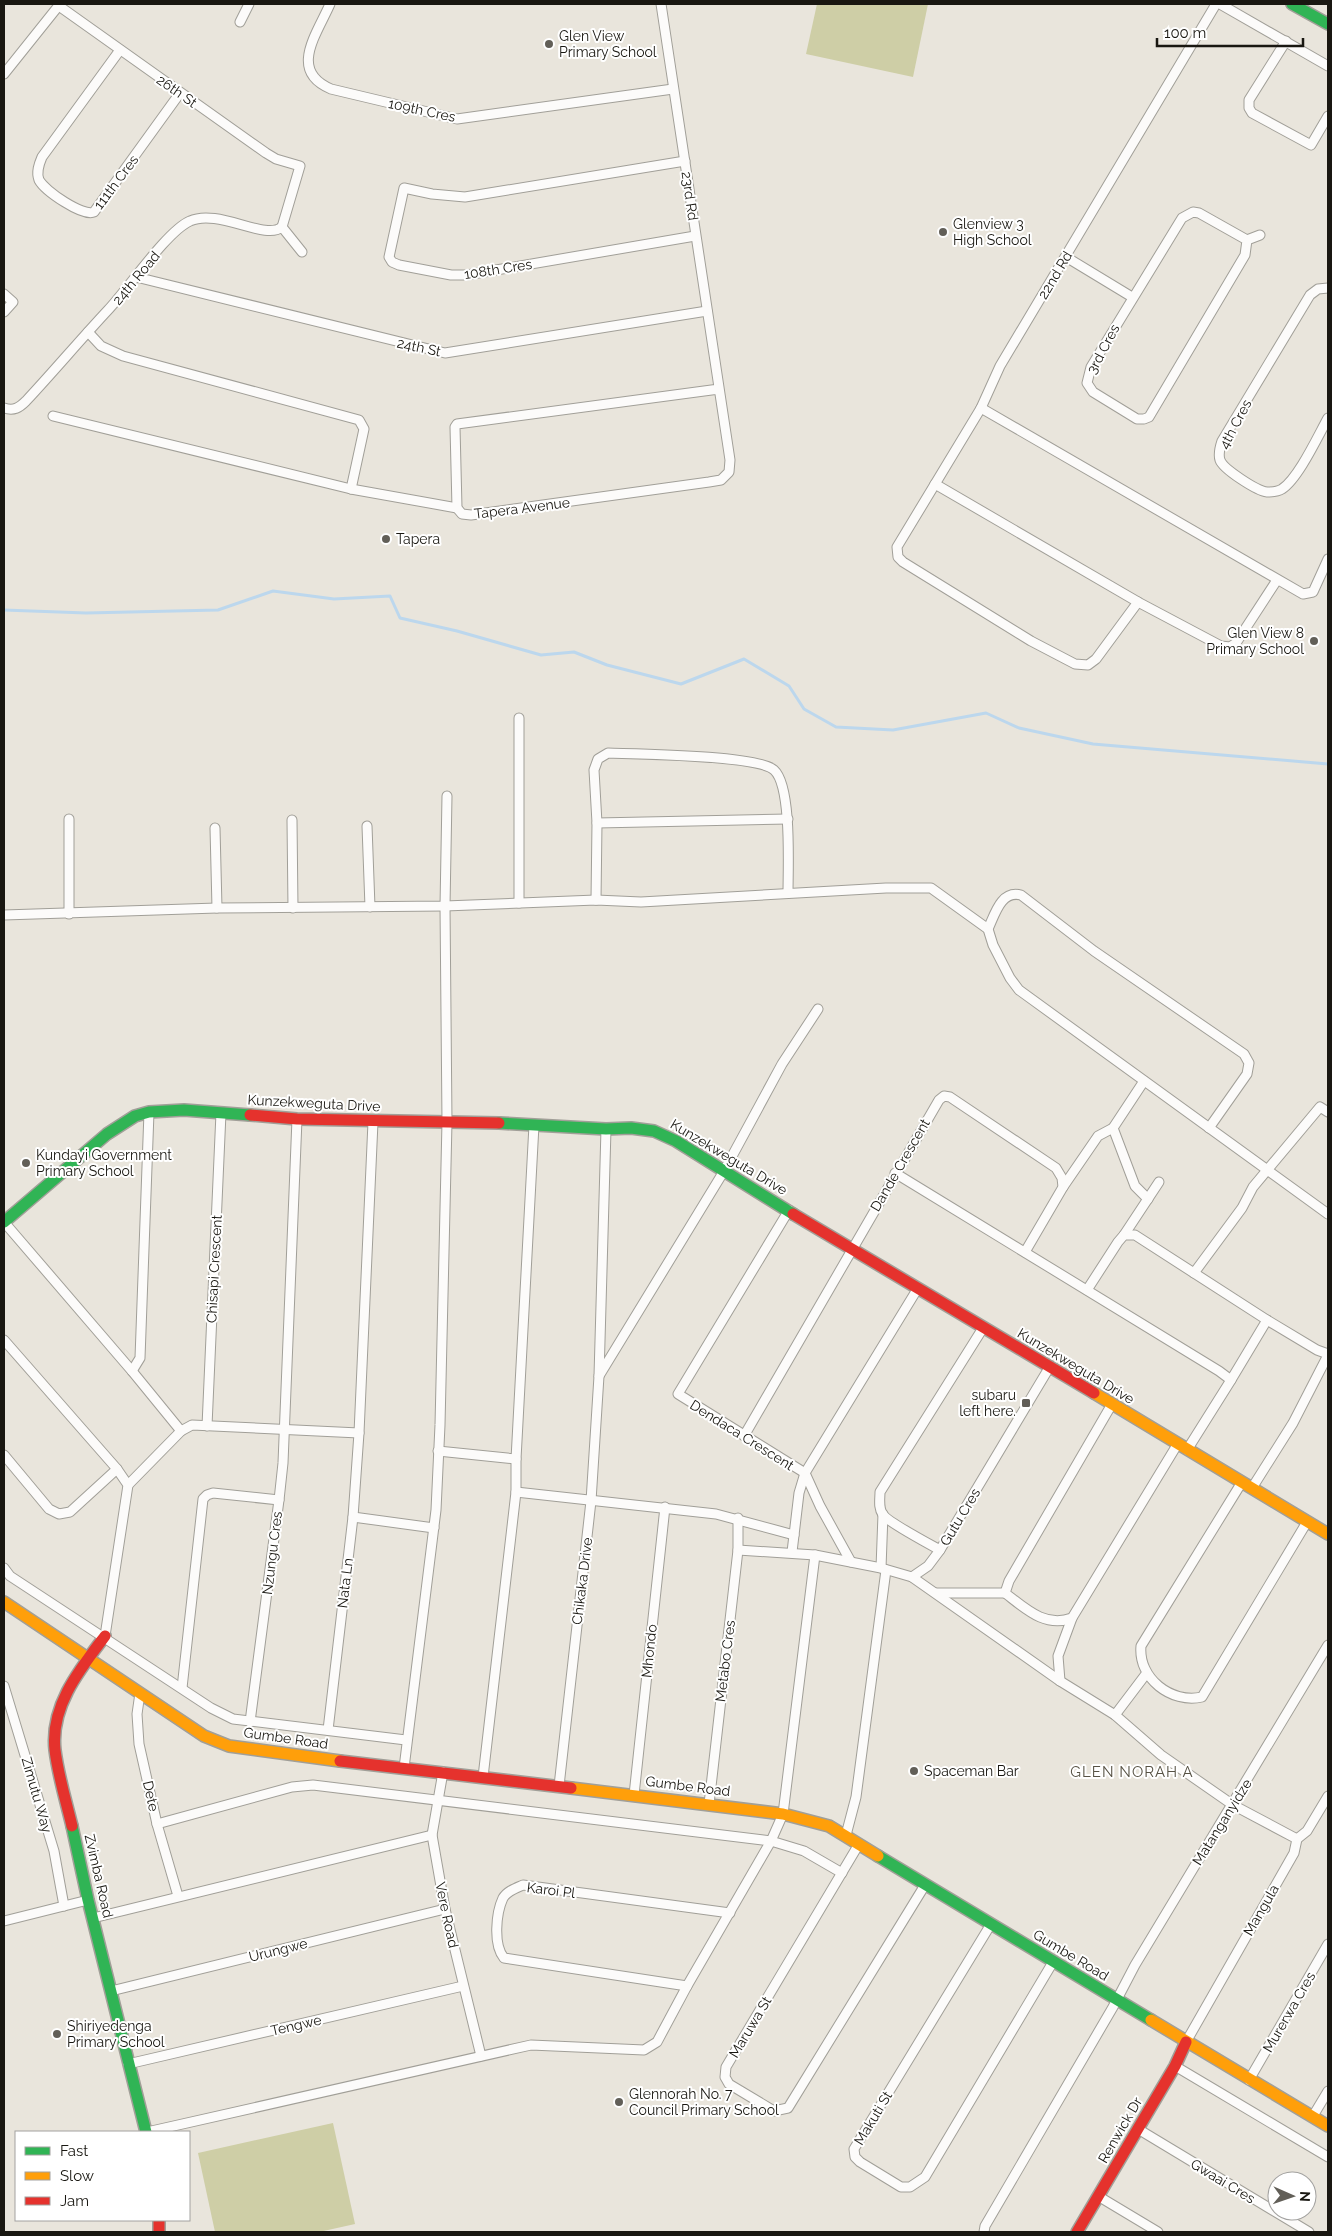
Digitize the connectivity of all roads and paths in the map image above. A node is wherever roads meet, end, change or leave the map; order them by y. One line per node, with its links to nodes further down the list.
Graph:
1 (249, 4): 8 (street)
2 (330, 4): 14 (street, 109th Cres)
3 (661, 4): 14 (street, 23rd Rd)
4 (1216, 4): 23 (street, 22nd Rd)
5 (1220, 4): 10 (street)
6 (1292, 4): 9 (street)
7 (60, 5): 11 (street, 26th St); 13 (street)
8 (240, 22)
9 (1328, 24)
10 (1286, 41): 12 (street); 16 (street)
11 (120, 50): 15 (street, 26th St); 15 (street, 111th Cres)
12 (1328, 66)
13 (4, 74)
14 (673, 89): 17 (street, 23rd Rd)
15 (180, 93): 18 (street, 26th St)
16 (1328, 116)
17 (684, 161): 20 (street, 23rd Rd); 20 (street, 108th Cres)
18 (282, 227): 22 (street); 24 (street, 24th Road)
19 (1260, 235): 21 (street)
20 (696, 236): 28 (street, 23rd Rd)
21 (1247, 240): 27 (street, 3rd Cres); 27 (street, 3rd Cres)
22 (302, 252)
23 (1066, 257): 27 (street); 33 (street, 22nd Rd)
24 (136, 277): 28 (street, 24th St); 30 (street, 24th Road)
25 (1328, 288): 35 (street, 4th Cres)
26 (4, 294): 29 (street)
27 (1132, 297)
28 (707, 311): 31 (street, 23rd Rd)
29 (4, 312)
30 (88, 332): 32 (street, 24th Road); 37 (street)
31 (719, 389): 38 (street, Tapera Avenue); 38 (street, Tapera Avenue)
32 (4, 408)
33 (981, 408): 36 (street, 22nd Rd); 40 (street)
34 (53, 416): 37 (street)
35 (1328, 418)
36 (935, 484): 41 (street); 41 (street, 22nd Rd)
37 (351, 489): 38 (street)
38 (457, 508)
39 (1328, 559): 40 (street)
40 (1277, 580): 41 (street)
41 (1138, 602)
42 (519, 718): 52 (street)
43 (447, 796): 53 (street)
44 (69, 820): 57 (street)
45 (292, 820): 56 (street)
46 (788, 820): 47 (street); 47 (street); 50 (street)
47 (597, 823): 51 (street)
48 (368, 826): 54 (street)
49 (215, 828): 55 (street)
50 (788, 893): 51 (street); 59 (street)
51 (596, 900): 52 (street)
52 (519, 903): 53 (street)
53 (445, 906): 54 (street); 67 (street)
54 (370, 907): 56 (street)
55 (217, 908): 56 (street); 57 (street)
56 (293, 908)
57 (69, 914): 58 (street)
58 (4, 916)
59 (988, 928): 61 (street); 70 (street)
60 (818, 1009): 73 (street, Chikaka Drive)
61 (1144, 1081): 69 (street); 70 (street)
62 (149, 1112): 64 (street, Kunzekweguta Drive); 80 (street, Kunzekweguta Drive); 92 (street)
63 (1328, 1112): 72 (street)
64 (221, 1113): 65 (street, Kunzekweguta Drive); 96 (street, Chisapi Crescent)
65 (297, 1119): 66 (street, Kunzekweguta Drive); 97 (street)
66 (373, 1122): 67 (street, Kunzekweguta Drive); 99 (street, Nata Ln)
67 (447, 1122): 68 (street, Kunzekweguta Drive); 102 (street)
68 (534, 1125): 71 (street, Kunzekweguta Drive); 104 (street)
69 (1114, 1128): 76 (street); 77 (street)
70 (1209, 1128): 72 (street)
71 (606, 1129): 73 (street, Kunzekweguta Drive); 93 (street, Chikaka Drive)
72 (1267, 1169): 79 (street); 84 (street)
73 (724, 1171): 78 (street, Kunzekweguta Drive); 93 (street, Chikaka Drive)
74 (895, 1173): 76 (street, Dande Crescent); 82 (street, Dande Crescent); 83 (street)
75 (1159, 1182): 77 (street)
76 (1063, 1187): 83 (street)
77 (1148, 1200): 81 (street)
78 (789, 1210): 82 (street, Kunzekweguta Drive); 100 (street, Dendaca Crescent)
79 (1328, 1214)
80 (4, 1222): 92 (street)
81 (1124, 1235): 84 (street); 86 (street)
82 (850, 1250): 85 (street, Kunzekweguta Drive); 100 (street, Dande Crescent)
83 (1025, 1252): 86 (street)
84 (1194, 1273): 87 (street)
85 (918, 1288): 88 (street, Kunzekweguta Drive); 106 (street, Dendaca Crescent)
86 (1087, 1290): 94 (street)
87 (1267, 1320): 90 (street); 94 (street)
88 (983, 1328): 91 (street, Kunzekweguta Drive); 113 (street)
89 (4, 1340): 105 (street)
90 (1328, 1354): 108 (street)
91 (1049, 1368): 95 (street, Kunzekweguta Drive); 121 (street, Gutu Cres)
92 (132, 1371): 98 (street)
93 (599, 1376): 111 (street, Chikaka Drive)
94 (1231, 1380): 101 (street)
95 (1112, 1404): 101 (street, Kunzekweguta Drive); 129 (street)
96 (207, 1426): 97 (street); 98 (street)
97 (283, 1430): 99 (street); 110 (street)
98 (181, 1431): 107 (street)
99 (359, 1433): 114 (street, Nata Ln)
100 (744, 1436): 106 (street, Dendaca Crescent)
101 (1182, 1447): 108 (street, Kunzekweguta Drive); 131 (street)
102 (438, 1451): 104 (street); 117 (street)
103 (4, 1455): 105 (street)
104 (516, 1459): 109 (street)
105 (117, 1469): 107 (street)
106 (804, 1473): 118 (street); 124 (street)
107 (128, 1485): 132 (street)
108 (1247, 1485): 116 (street, Kunzekweguta Drive); 135 (street)
109 (516, 1492): 111 (street); 146 (street)
110 (279, 1500): 138 (street, Nzungu Cres); 141 (street, Nzungu Cres)
111 (591, 1501): 112 (street); 147 (street, Chikaka Drive)
112 (665, 1507): 115 (street); 148 (street, Mhondo)
113 (883, 1514): 121 (street, Gutu Cres); 126 (street)
114 (353, 1517): 117 (street); 142 (street, Nata Ln)
115 (738, 1518): 118 (street); 120 (street, Metabo Cres)
116 (1307, 1522): 119 (street, Kunzekweguta Drive); 135 (street)
117 (434, 1528): 143 (street)
118 (794, 1534): 122 (street)
119 (1328, 1534)
120 (738, 1550): 122 (street); 151 (street, Metabo Cres)
121 (940, 1550): 127 (street)
122 (792, 1552): 123 (street)
123 (815, 1555): 124 (street); 153 (street)
124 (851, 1562): 126 (street)
125 (4, 1568): 132 (street)
126 (883, 1569): 127 (street); 156 (street)
127 (912, 1577): 128 (street)
128 (936, 1593): 129 (street); 136 (street)
129 (1005, 1593): 131 (street)
130 (4, 1602): 134 (street, Gumbe Road)
131 (1072, 1618): 136 (street)
132 (105, 1636): 134 (street, Zvimba Road); 138 (street)
133 (1328, 1645): 152 (street, Matanganyidze)
134 (88, 1658): 139 (street, Gumbe Road); 163 (street, Zvimba Road)
135 (1146, 1674): 140 (street)
136 (1060, 1681): 140 (street)
137 (4, 1686): 164 (street, Zimutu Way)
138 (182, 1688): 141 (street)
139 (140, 1693): 144 (street, Gumbe Road); 154 (street, Dete)
140 (1115, 1715): 152 (street)
141 (250, 1722): 142 (street)
142 (328, 1730): 143 (street)
143 (406, 1740): 144 (street)
144 (404, 1768): 145 (street, Gumbe Road)
145 (443, 1772): 146 (street, Gumbe Road); 150 (street, Vere Road)
146 (483, 1777): 147 (street, Gumbe Road)
147 (559, 1786): 148 (street, Gumbe Road)
148 (634, 1795): 151 (street, Gumbe Road)
149 (1328, 1796): 157 (street)
150 (438, 1800): 154 (street); 155 (street, Vere Road); 158 (street)
151 (708, 1804): 153 (street, Gumbe Road)
152 (1233, 1805): 157 (street); 175 (street, Matanganyidze)
153 (783, 1814): 156 (street, Gumbe Road); 158 (street)
154 (157, 1824): 162 (street, Dete)
155 (432, 1835): 162 (street); 165 (street, Vere Road)
156 (846, 1835): 159 (street, Gumbe Road)
157 (1296, 1839): 176 (street, Mangula)
158 (772, 1841): 160 (street); 166 (street)
159 (859, 1844): 160 (street, Maruwa St); 161 (street, Gumbe Road)
160 (842, 1873): 161 (street, Maruwa St)
161 (925, 1885): 169 (street, Gumbe Road)
162 (178, 1896): 167 (street)
163 (88, 1900): 164 (street); 167 (street, Zvimba Road)
164 (64, 1906): 168 (street)
165 (445, 1909): 172 (street, Vere Road); 174 (street, Urungwe)
166 (730, 1914): 173 (street); 173 (street, Karoi Pl)
167 (93, 1918): 174 (street, Zvimba Road)
168 (4, 1921)
169 (990, 1924): 171 (street, Gumbe Road); 171 (street, Makuti St)
170 (1328, 1944): 180 (street, Murerwa Cres)
171 (1053, 1962): 175 (street, Gumbe Road)
172 (463, 1986): 177 (street, Vere Road); 178 (street, Tengwe)
173 (687, 1986): 177 (street)
174 (111, 1991): 178 (street, Zvimba Road)
175 (1117, 2000): 176 (street, Gumbe Road); 189 (street, Matanganyidze)
176 (1186, 2042): 179 (street, Renwick Dr); 180 (street, Gumbe Road)
177 (481, 2056): 186 (street)
178 (128, 2064): 185 (street, Zvimba Road)
179 (1174, 2066): 184 (street, Renwick Dr); 187 (street)
180 (1249, 2080): 182 (street, Gumbe Road)
181 (1328, 2091): 182 (street)
182 (1313, 2116): 183 (street, Gumbe Road)
183 (1328, 2126)
184 (1138, 2129): 188 (street, Renwick Dr); 192 (street, Gwaai Cres)
185 (146, 2131)
186 (150, 2131)
187 (1328, 2157)
188 (1098, 2196): 190 (street, Renwick Dr); 191 (street)
189 (984, 2232)
190 (1077, 2232)
191 (1158, 2232)
192 (1309, 2232)

